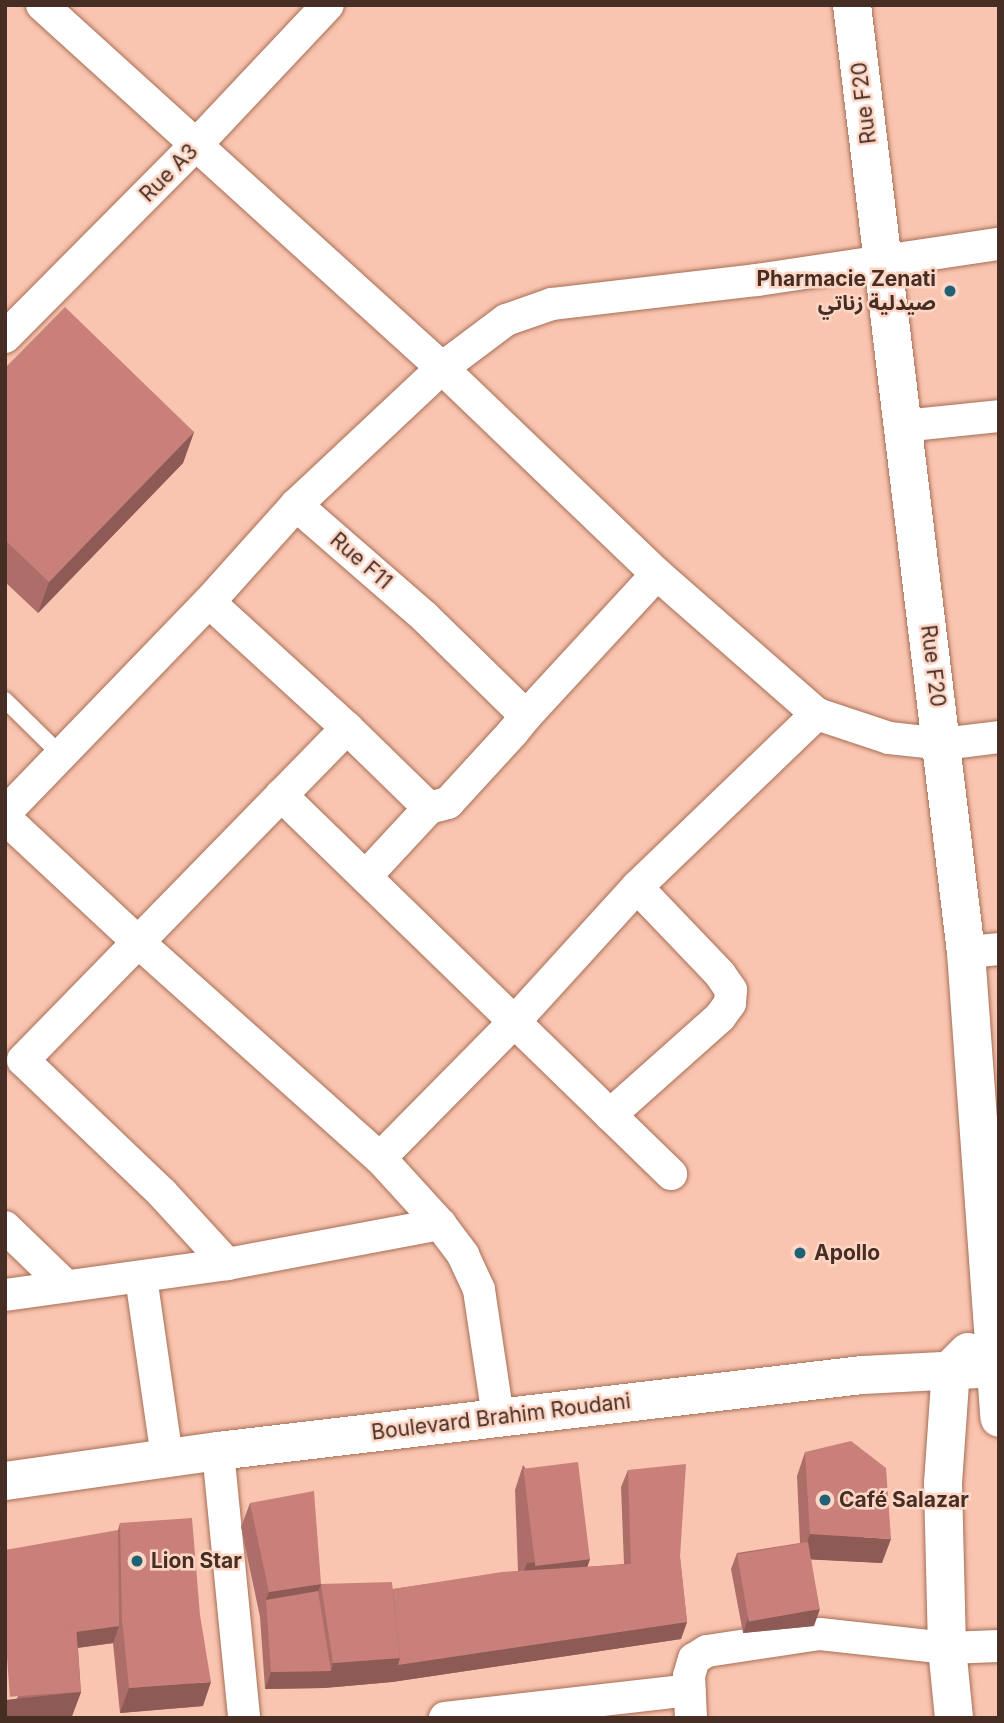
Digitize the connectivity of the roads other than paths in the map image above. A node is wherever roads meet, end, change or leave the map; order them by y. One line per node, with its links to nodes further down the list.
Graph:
1 (41, 5): 4 (street)
2 (328, 5): 4 (street, Rue A3)
3 (852, 5): 6 (street, Rue F20)
4 (194, 147): 7 (street, Rue A3); 8 (street)
5 (999, 244): 6 (street)
6 (883, 259): 8 (street); 10 (street, Rue F20)
7 (5, 337)
8 (442, 369): 11 (street); 12 (street)
9 (999, 416): 10 (street)
10 (903, 426): 19 (street, Rue F20)
11 (296, 505): 13 (street); 16 (street, Rue F11)
12 (657, 574): 15 (street); 16 (street)
13 (209, 602): 17 (street); 20 (street)
14 (5, 699): 20 (lane)
15 (817, 713): 19 (street); 25 (street)
16 (526, 716): 22 (street)
17 (347, 728): 21 (street); 22 (street)
18 (999, 737): 19 (street)
19 (943, 744): 27 (street, Rue F20)
20 (61, 755): 23 (street)
21 (281, 795): 24 (street); 26 (street)
22 (429, 808): 24 (street)
23 (5, 815): 26 (street)
24 (366, 876): 28 (street)
25 (637, 887): 28 (street); 29 (street)
26 (137, 941): 30 (street); 34 (street)
27 (982, 950): 38 (street, Rue F20)
28 (516, 1020): 29 (street); 30 (street)
29 (610, 1115): 31 (street)
30 (380, 1158): 32 (street)
31 (671, 1174)
32 (440, 1224): 34 (street); 41 (street)
33 (5, 1227): 36 (street)
34 (227, 1264): 35 (street)
35 (141, 1277): 36 (street); 44 (street)
36 (66, 1286): 37 (street)
37 (5, 1295)
38 (991, 1328): 39 (street, Rue F20); 40 (street)
39 (998, 1368): 40 (street, Boulevard Brahim Roudani); 42 (street, Rue F20)
40 (951, 1369): 41 (street, Boulevard Brahim Roudani); 47 (street)
41 (498, 1418): 43 (street, Boulevard Brahim Roudani)
42 (999, 1418)
43 (218, 1451): 44 (street, Boulevard Brahim Roudani); 49 (street)
44 (167, 1458): 45 (street, Boulevard Brahim Roudani)
45 (5, 1481)
46 (999, 1646): 47 (street)
47 (947, 1648): 48 (street); 51 (street)
48 (690, 1704): 50 (street)
49 (244, 1718)
50 (446, 1718)
51 (954, 1718)

